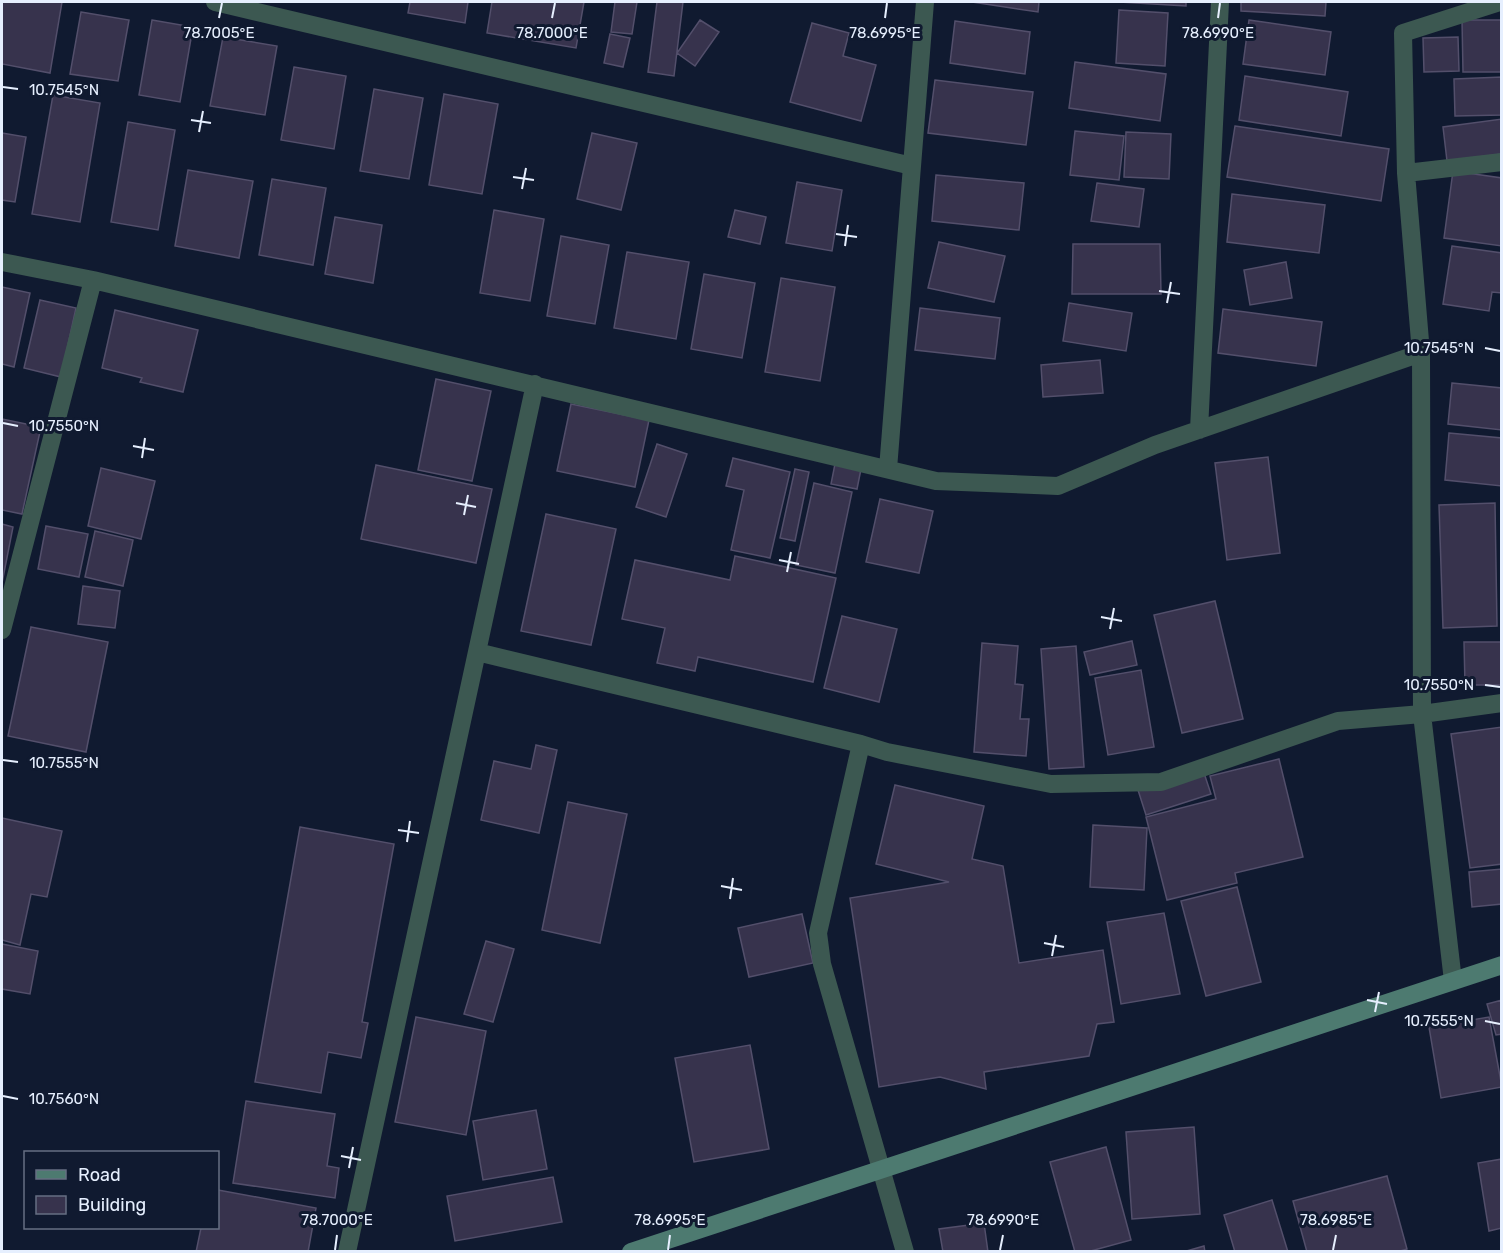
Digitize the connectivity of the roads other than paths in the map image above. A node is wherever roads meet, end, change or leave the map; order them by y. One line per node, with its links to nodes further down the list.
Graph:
1 (215, 2): 6 (street)
2 (925, 2): 6 (street)
3 (1220, 2): 12 (street)
4 (1500, 2): 7 (street)
5 (1502, 162): 7 (street)
6 (912, 166): 13 (street)
7 (1406, 172): 10 (street)
8 (2, 261): 9 (street)
9 (93, 279): 11 (street); 14 (street)
10 (1422, 353): 12 (street); 17 (street)
11 (535, 384): 13 (street); 15 (street)
12 (1199, 430): 13 (street)
13 (888, 469)
14 (2, 630)
15 (477, 652): 18 (street); 22 (street)
16 (1502, 703): 17 (street)
17 (1422, 714): 18 (street); 20 (street)
18 (861, 744): 21 (street)
19 (1502, 965): 20 (street)
20 (1452, 981): 21 (street)
21 (883, 1168): 23 (street); 24 (street)
22 (347, 1251)
23 (631, 1251)
24 (905, 1251)

